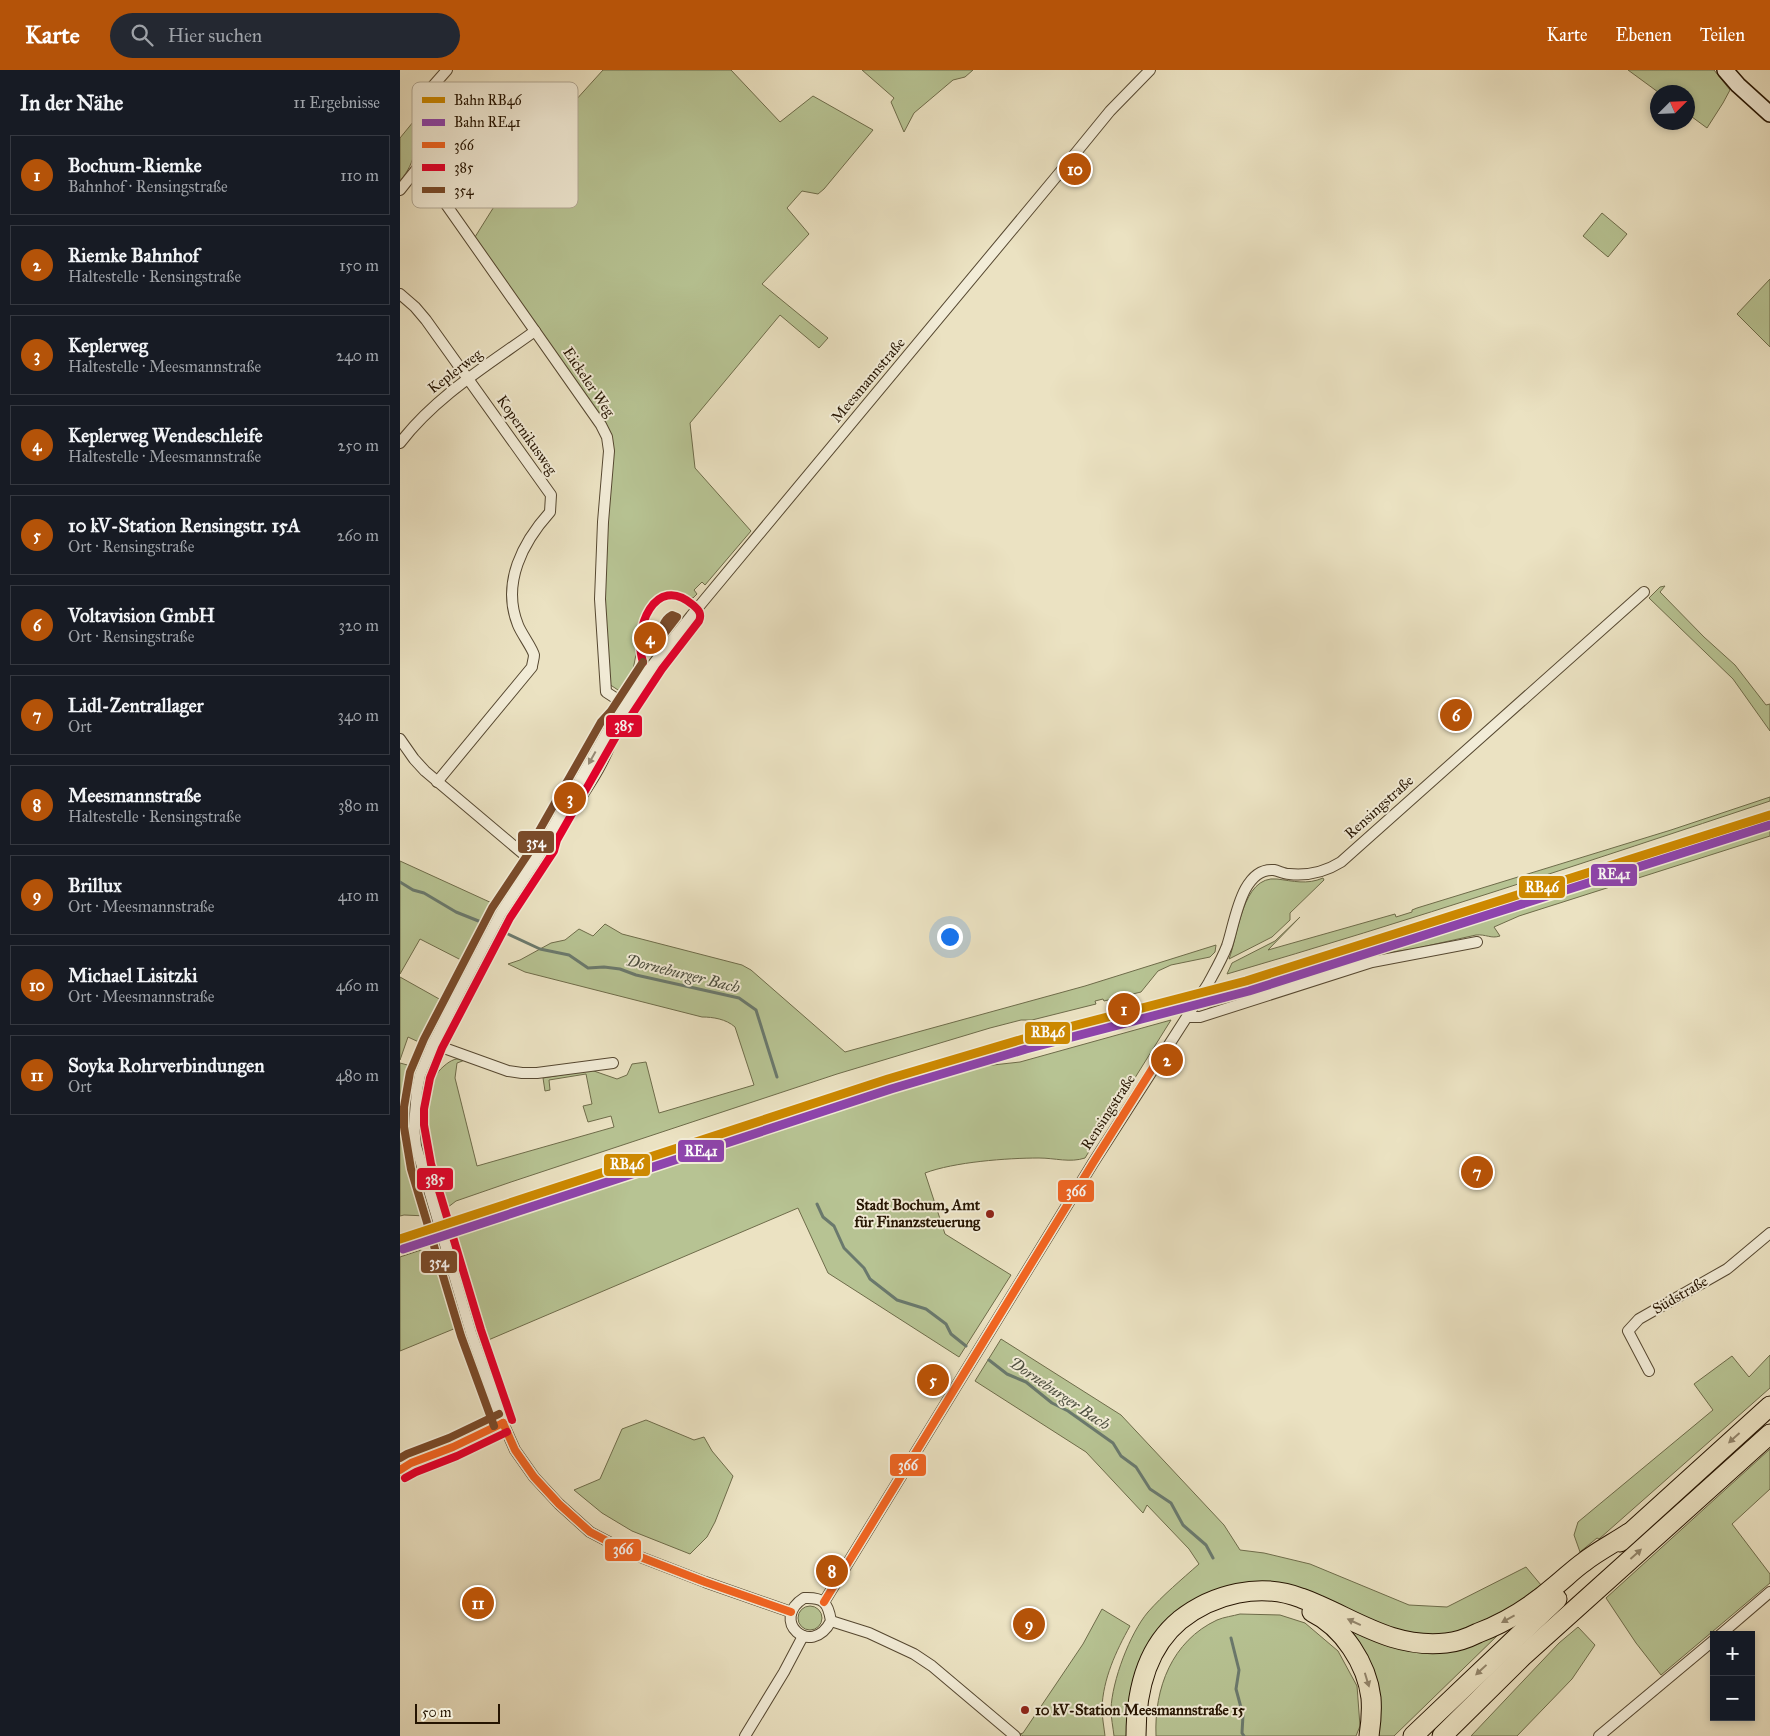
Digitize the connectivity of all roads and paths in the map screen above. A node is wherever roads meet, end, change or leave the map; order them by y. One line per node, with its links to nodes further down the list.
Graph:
1 (447, 70): 4 (street)
2 (1150, 70): 14 (street, Meesmannstraße)
3 (1725, 70): 5 (street)
4 (436, 82)
5 (1770, 114)
6 (412, 175): 7 (street)
7 (400, 190)
8 (449, 208): 10 (street, Eickeler Weg)
9 (400, 294): 11 (street, Kopernikusweg)
10 (535, 331): 11 (street, Keplerweg); 14 (street, Eickeler Weg)
11 (468, 379): 12 (street, Keplerweg); 16 (street, Kopernikusweg)
12 (400, 443)
13 (1644, 592): 19 (street, Rensingstraße)
14 (626, 705): 17 (street, Meesmannstraße)
15 (400, 740): 16 (street)
16 (437, 782): 17 (street)
17 (534, 863): 20 (street, Meesmannstraße)
18 (1477, 942): 19 (street)
19 (1187, 1017): 30 (street, Rensingstraße)
20 (433, 1044): 21 (street); 25 (street, Meesmannstraße)
21 (614, 1063)
22 (1770, 1233): 23 (street, Südstraße)
23 (1649, 1371)
24 (1770, 1406): 28 (highway, one-way to 28)
25 (503, 1423): 27 (street); 31 (street, Meesmannstraße)
26 (1770, 1434): 42 (highway, one-way to 26)
27 (400, 1470)
28 (1629, 1534): 38 (highway, one-way to 38); 41 (highway, one-way to 41)
29 (1770, 1592): 33 (street)
30 (824, 1602): 31 (street); 32 (street)
31 (790, 1612): 34 (street)
32 (832, 1621): 34 (street); 37 (street)
33 (1725, 1631)
34 (803, 1636): 36 (street)
35 (1710, 1644): 43 (street)
36 (744, 1736)
37 (1015, 1736)
38 (1136, 1736)
39 (1145, 1736): 40 (highway, one-way to 40)
40 (1369, 1736)
41 (1413, 1736)
42 (1442, 1736)
43 (1599, 1736)

